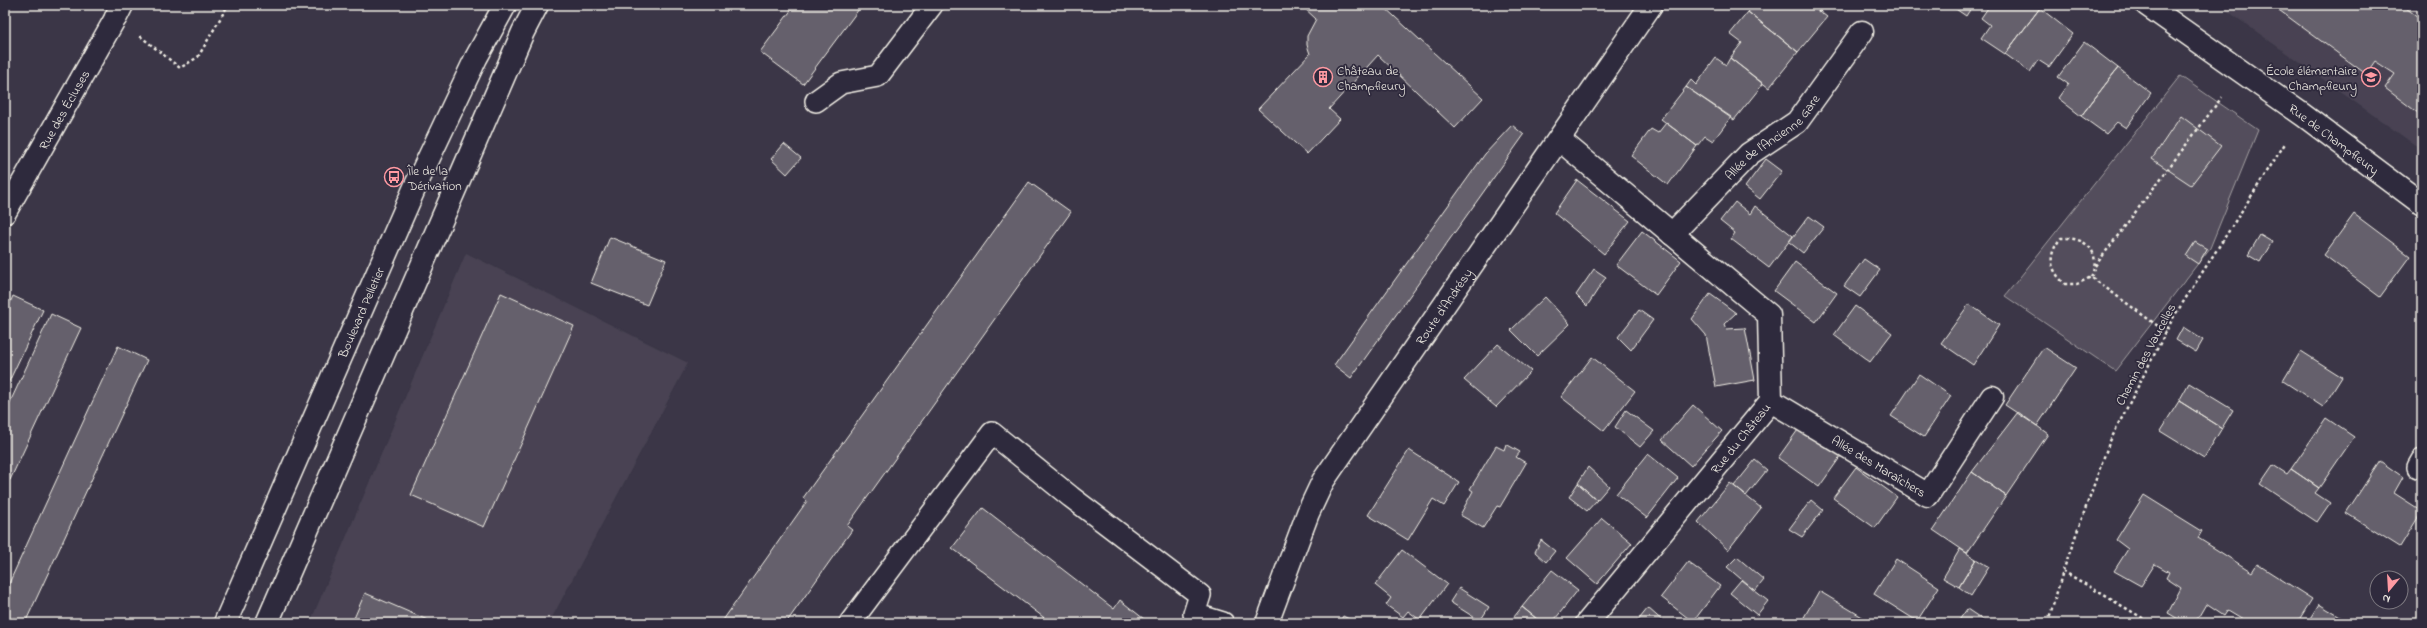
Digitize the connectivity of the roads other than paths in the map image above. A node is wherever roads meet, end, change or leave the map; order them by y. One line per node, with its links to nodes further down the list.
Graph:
1 (505, 5): 16 (street, Boulevard Pelletier)
2 (537, 5): 17 (street)
3 (932, 5): 8 (lane)
4 (1651, 5): 9 (street, Route d'Andrésy)
5 (2147, 5): 10 (street, Rue de Champfleury)
6 (119, 11): 11 (lane, Rue des Écluses)
7 (1862, 32): 12 (street, Allée de l'Ancienne Gare)
8 (816, 101)
9 (1560, 140): 12 (street, Rue du Château); 20 (street, Route d'Andrésy)
10 (2422, 204)
11 (5, 213)
12 (1672, 234): 14 (street, Rue du Château)
13 (1992, 397): 14 (street, Allée des Maraîchers)
14 (1771, 400): 21 (street, Rue du Château)
15 (1192, 619): 18 (lane); 19 (lane)
16 (225, 623)
17 (267, 623)
18 (850, 623)
19 (1223, 623)
20 (1267, 623)
21 (1587, 623)

